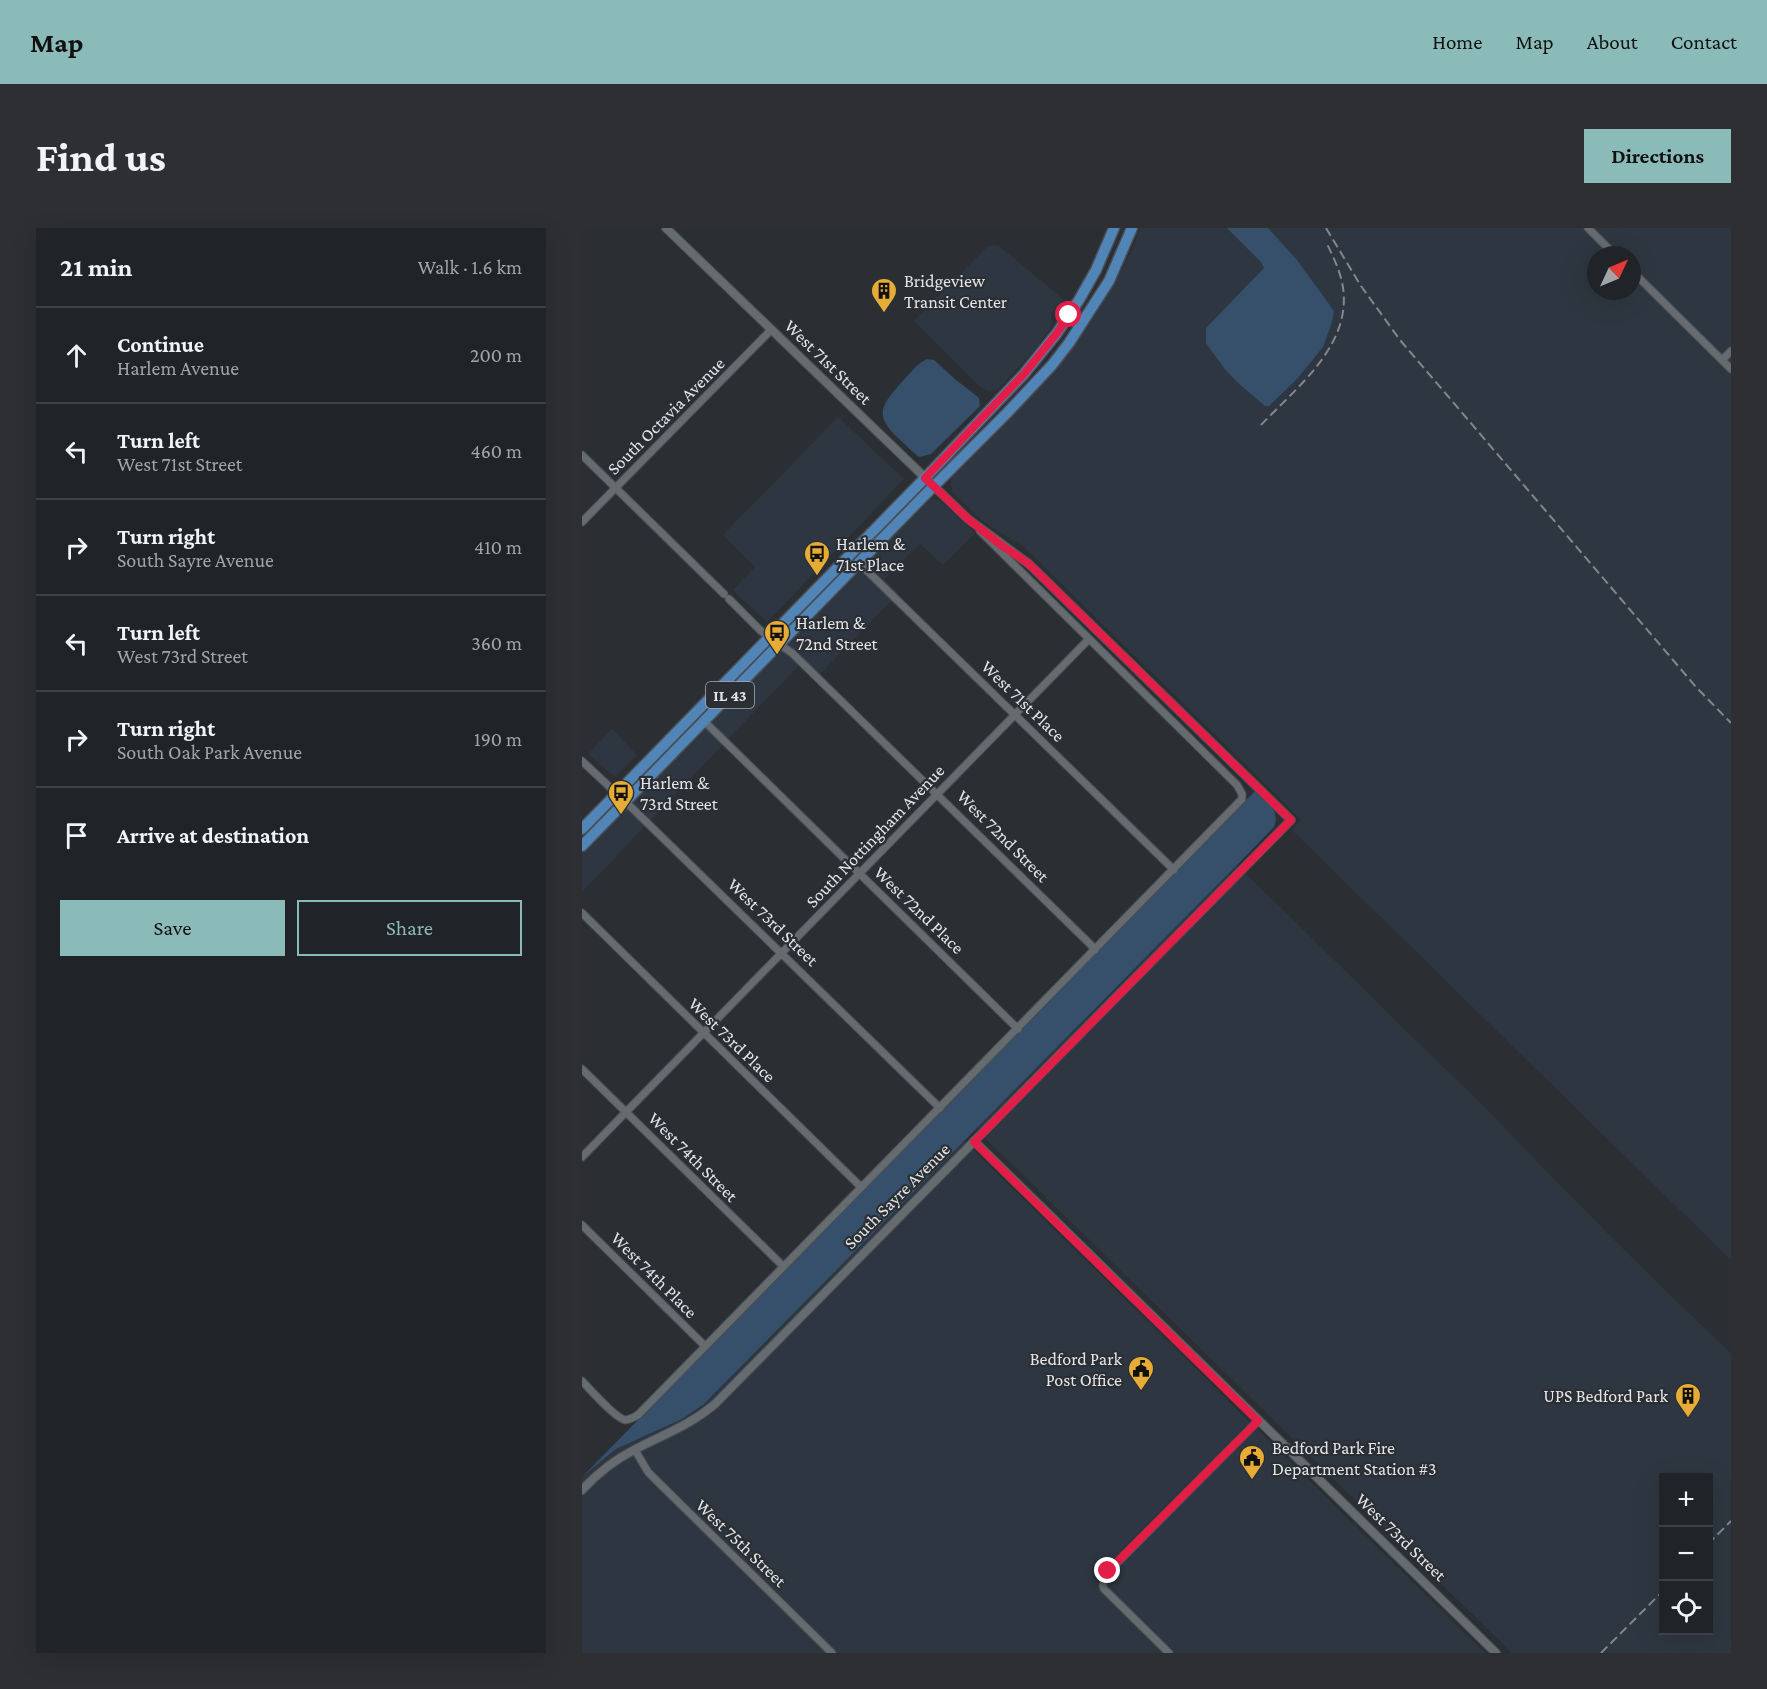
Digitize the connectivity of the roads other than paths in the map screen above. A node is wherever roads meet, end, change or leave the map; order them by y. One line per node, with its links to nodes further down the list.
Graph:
1 (666, 228): 7 (street, West 71st Street)
2 (1114, 228): 12 (main road, IL 43)
3 (1132, 228): 13 (main road, IL 43)
4 (1588, 228): 5 (street)
5 (1606, 246)
6 (1641, 280): 9 (street)
7 (771, 330): 12 (street, West 71st Street); 14 (street, South Octavia Avenue)
8 (1731, 351): 9 (street)
9 (1722, 360): 10 (street)
10 (1731, 369)
11 (582, 455): 14 (street, West 72nd Street)
12 (925, 478): 13 (street, West 71st Street); 17 (main road, IL 43)
13 (933, 486): 15 (street, West 71st Street); 18 (main road, IL 43)
14 (616, 488): 16 (street, South Octavia Avenue); 19 (street, West 72nd Street)
15 (968, 519): 20 (street, West 71st Street); 30 (street, West 71st Street)
16 (582, 522)
17 (850, 554): 18 (street, West 71st Place); 19 (main road, IL 43)
18 (859, 562): 21 (main road, IL 43); 23 (street, West 71st Place)
19 (770, 637): 21 (street, West 72nd Street); 22 (main road, IL 43)
20 (1089, 639): 23 (street, South Nottingham Avenue); 28 (street, West 71st Street)
21 (780, 644): 24 (main road, IL 43); 27 (street, West 72nd Street)
22 (695, 713): 24 (street, West 72nd Place); 26 (main road, IL 43)
23 (1015, 714): 27 (street, South Nottingham Avenue); 33 (street, West 71st Place)
24 (704, 721): 29 (main road, IL 43); 34 (street, West 72nd Place)
25 (582, 761): 26 (street, West 73rd Street)
26 (617, 793): 29 (street, West 73rd Street); 31 (main road, IL 43)
27 (938, 794): 34 (street, South Nottingham Avenue); 36 (street, West 72nd Street)
28 (1242, 794): 33 (street, South Sayre Avenue)
29 (626, 801): 32 (main road, IL 43); 37 (street, West 73rd Street)
30 (1291, 820): 43 (street, South Sayre Avenue)
31 (582, 829)
32 (582, 846)
33 (1174, 870): 36 (street, South Sayre Avenue)
34 (860, 873): 37 (street, South Nottingham Avenue); 38 (street, West 72nd Place)
35 (582, 913): 39 (street, West 73rd Place)
36 (1095, 950): 38 (street, South Sayre Avenue)
37 (782, 954): 39 (street, South Nottingham Avenue); 41 (street, West 73rd Street)
38 (1017, 1029): 41 (street, South Sayre Avenue)
39 (704, 1033): 42 (street, South Nottingham Avenue); 45 (street, West 73rd Place)
40 (582, 1069): 42 (street, West 74th Street)
41 (940, 1108): 45 (street, South Sayre Avenue)
42 (626, 1112): 44 (street, South Nottingham Avenue); 47 (street, West 74th Street)
43 (974, 1142): 50 (street, West 73rd Street); 51 (street, South Sayre Avenue)
44 (582, 1157)
45 (861, 1187): 47 (street, South Sayre Avenue)
46 (582, 1225): 48 (street, West 74th Place)
47 (783, 1266): 48 (street, South Sayre Avenue)
48 (705, 1346): 49 (street, South Sayre Avenue)
49 (582, 1382)
50 (1258, 1421): 54 (street); 55 (street, West 73rd Street)
51 (635, 1449): 52 (street, South Sayre Avenue); 53 (street, West 75th Street)
52 (582, 1490)
53 (832, 1653)
54 (1169, 1653)
55 (1496, 1653)

